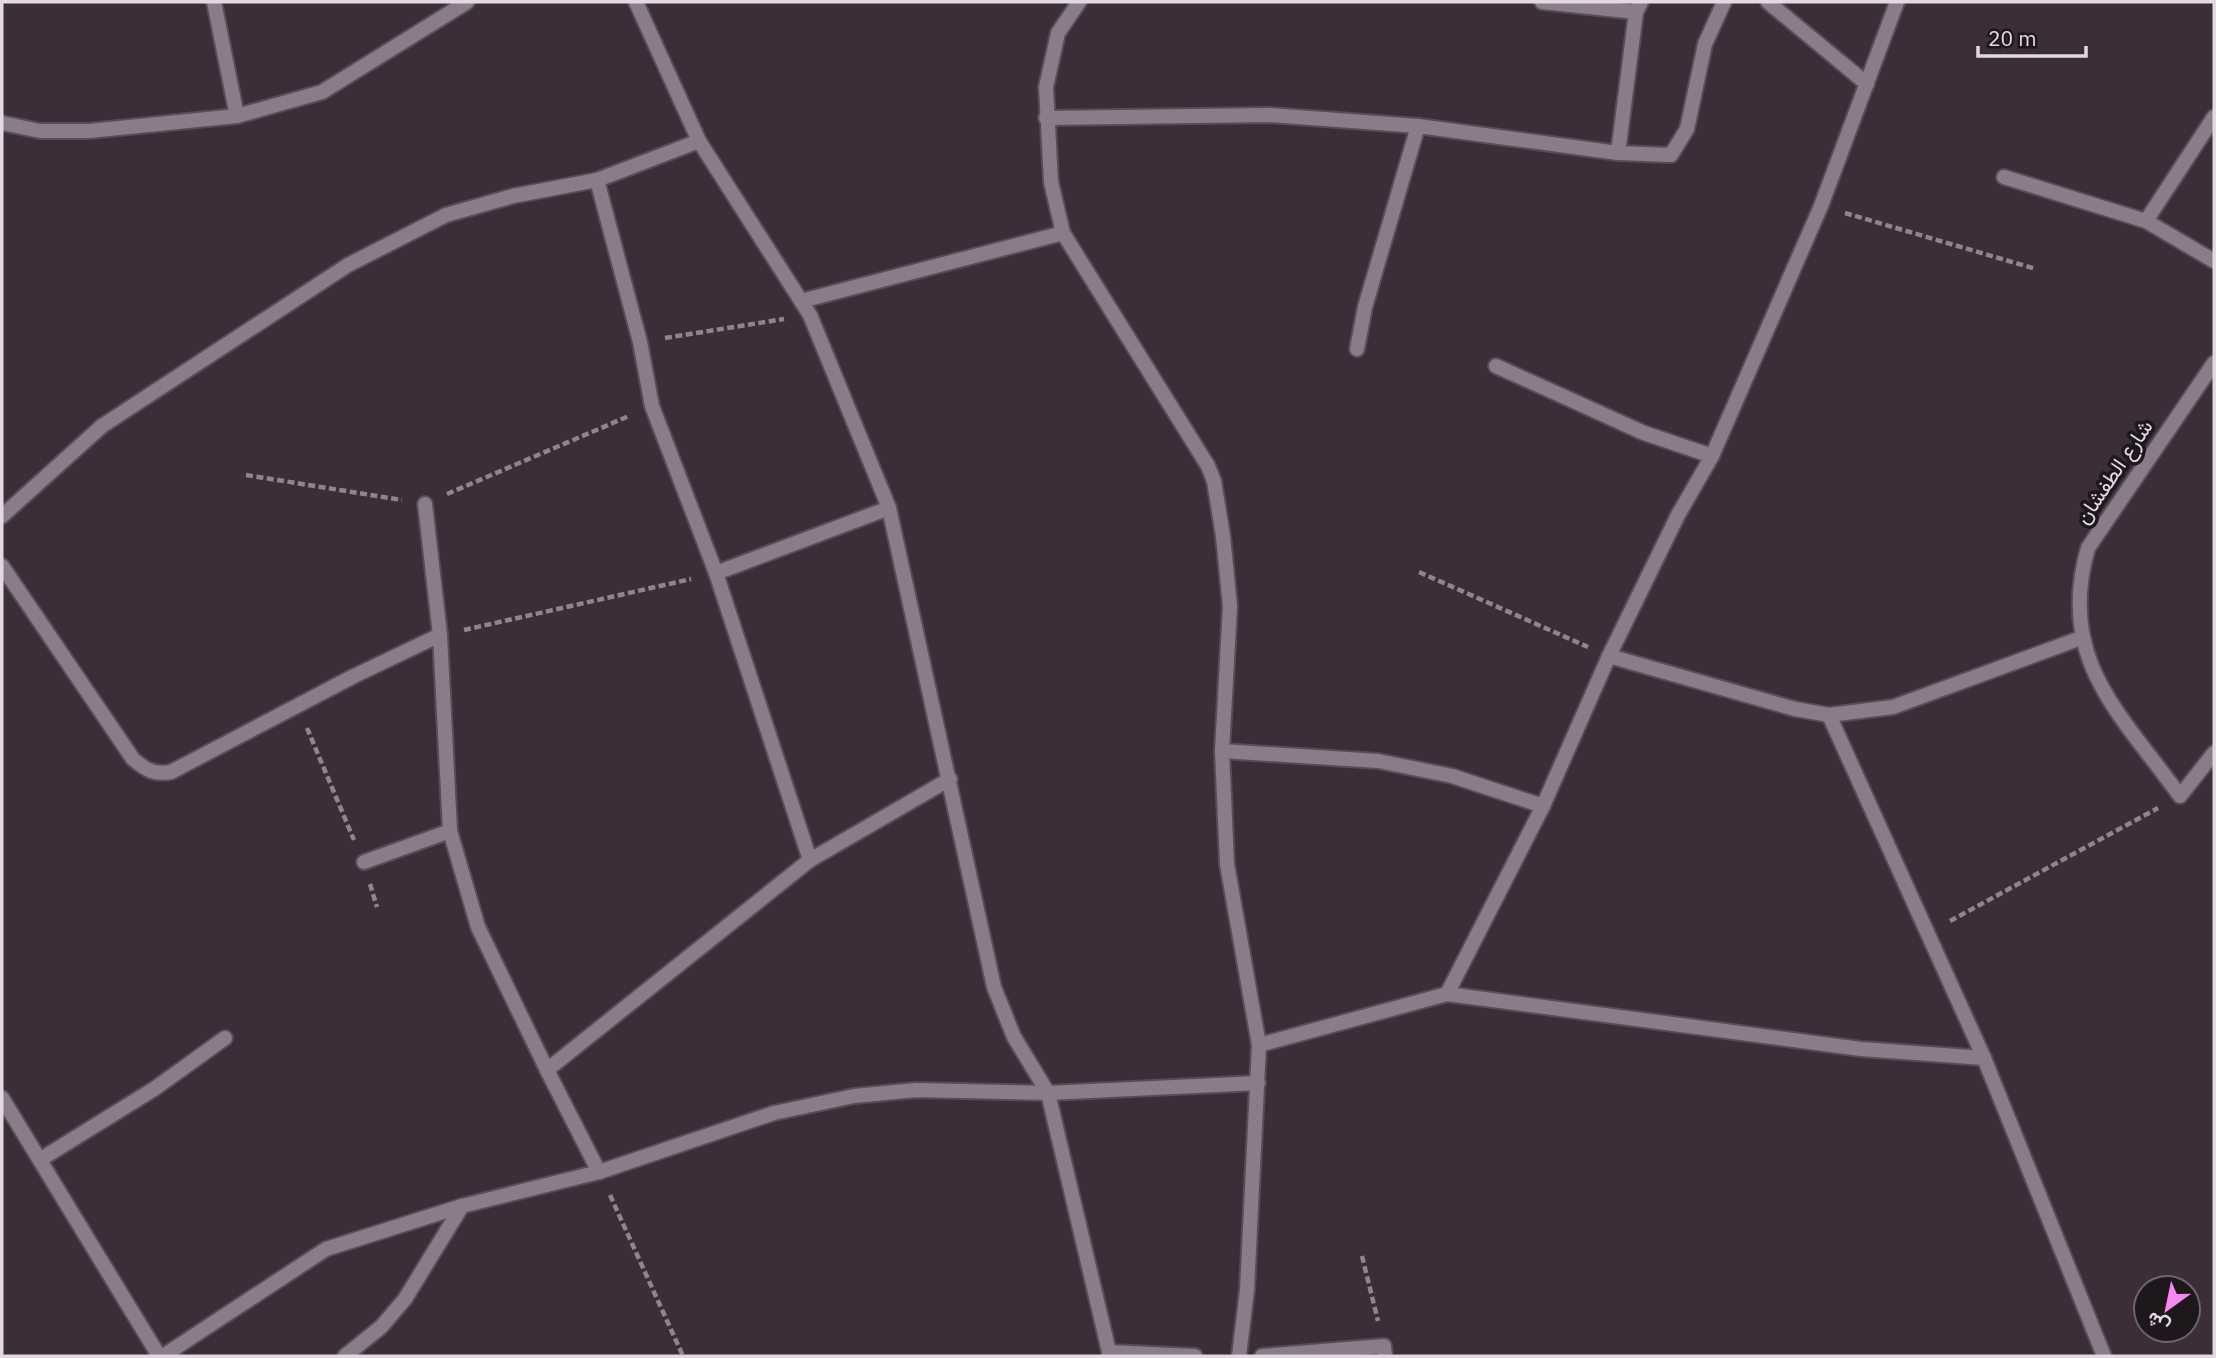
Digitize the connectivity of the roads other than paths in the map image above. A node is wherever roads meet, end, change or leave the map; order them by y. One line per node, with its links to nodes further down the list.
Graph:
1 (214, 2): 11 (street)
2 (467, 2): 11 (street)
3 (636, 2): 16 (street)
4 (1079, 2): 13 (street)
5 (1542, 2): 9 (street)
6 (1724, 2): 17 (street)
7 (1768, 2): 10 (street)
8 (1897, 2): 10 (street)
9 (1639, 7): 17 (street)
10 (1867, 84): 27 (street)
11 (237, 116): 14 (street)
12 (2214, 117): 20 (street)
13 (1046, 118): 15 (street); 21 (street)
14 (2, 123)
15 (1418, 126): 17 (street); 24 (street)
16 (699, 141): 19 (street); 23 (street)
17 (1618, 153)
18 (2004, 177): 20 (street)
19 (597, 180): 30 (street); 32 (street)
20 (2146, 222): 22 (street)
21 (1063, 233): 23 (street); 37 (street)
22 (2214, 261)
23 (801, 301): 29 (street)
24 (1357, 349)
25 (2214, 363): 34 (street, شارع الطفشان)
26 (1496, 366): 27 (street)
27 (1712, 456): 35 (street)
28 (425, 504): 33 (street)
29 (889, 508): 32 (street); 39 (street)
30 (2, 516)
31 (2, 566): 33 (street)
32 (716, 573): 42 (street)
33 (440, 635): 41 (street)
34 (2081, 638): 36 (street); 38 (street, شارع الطفشان)
35 (1609, 656): 36 (street); 40 (street)
36 (1829, 715): 47 (street)
37 (1222, 751): 40 (street); 46 (street)
38 (2214, 753)
39 (950, 779): 42 (street); 50 (street)
40 (1543, 806): 44 (street)
41 (450, 831): 43 (street); 48 (street)
42 (810, 860): 48 (street)
43 (365, 862)
44 (1447, 994): 46 (street); 47 (street)
45 (225, 1038): 52 (street)
46 (1259, 1045): 49 (street)
47 (1984, 1058): 62 (street)
48 (547, 1070): 53 (street)
49 (1258, 1083): 50 (street); 60 (street)
50 (1048, 1093): 53 (street); 56 (street)
51 (2, 1098): 52 (street)
52 (41, 1158): 57 (street)
53 (599, 1172): 54 (street)
54 (462, 1206): 57 (street); 58 (street)
55 (1385, 1351): 61 (street)
56 (1110, 1354): 59 (street)
57 (161, 1356)
58 (345, 1356)
59 (1195, 1356)
60 (1238, 1356)
61 (1262, 1356)
62 (2104, 1356)

